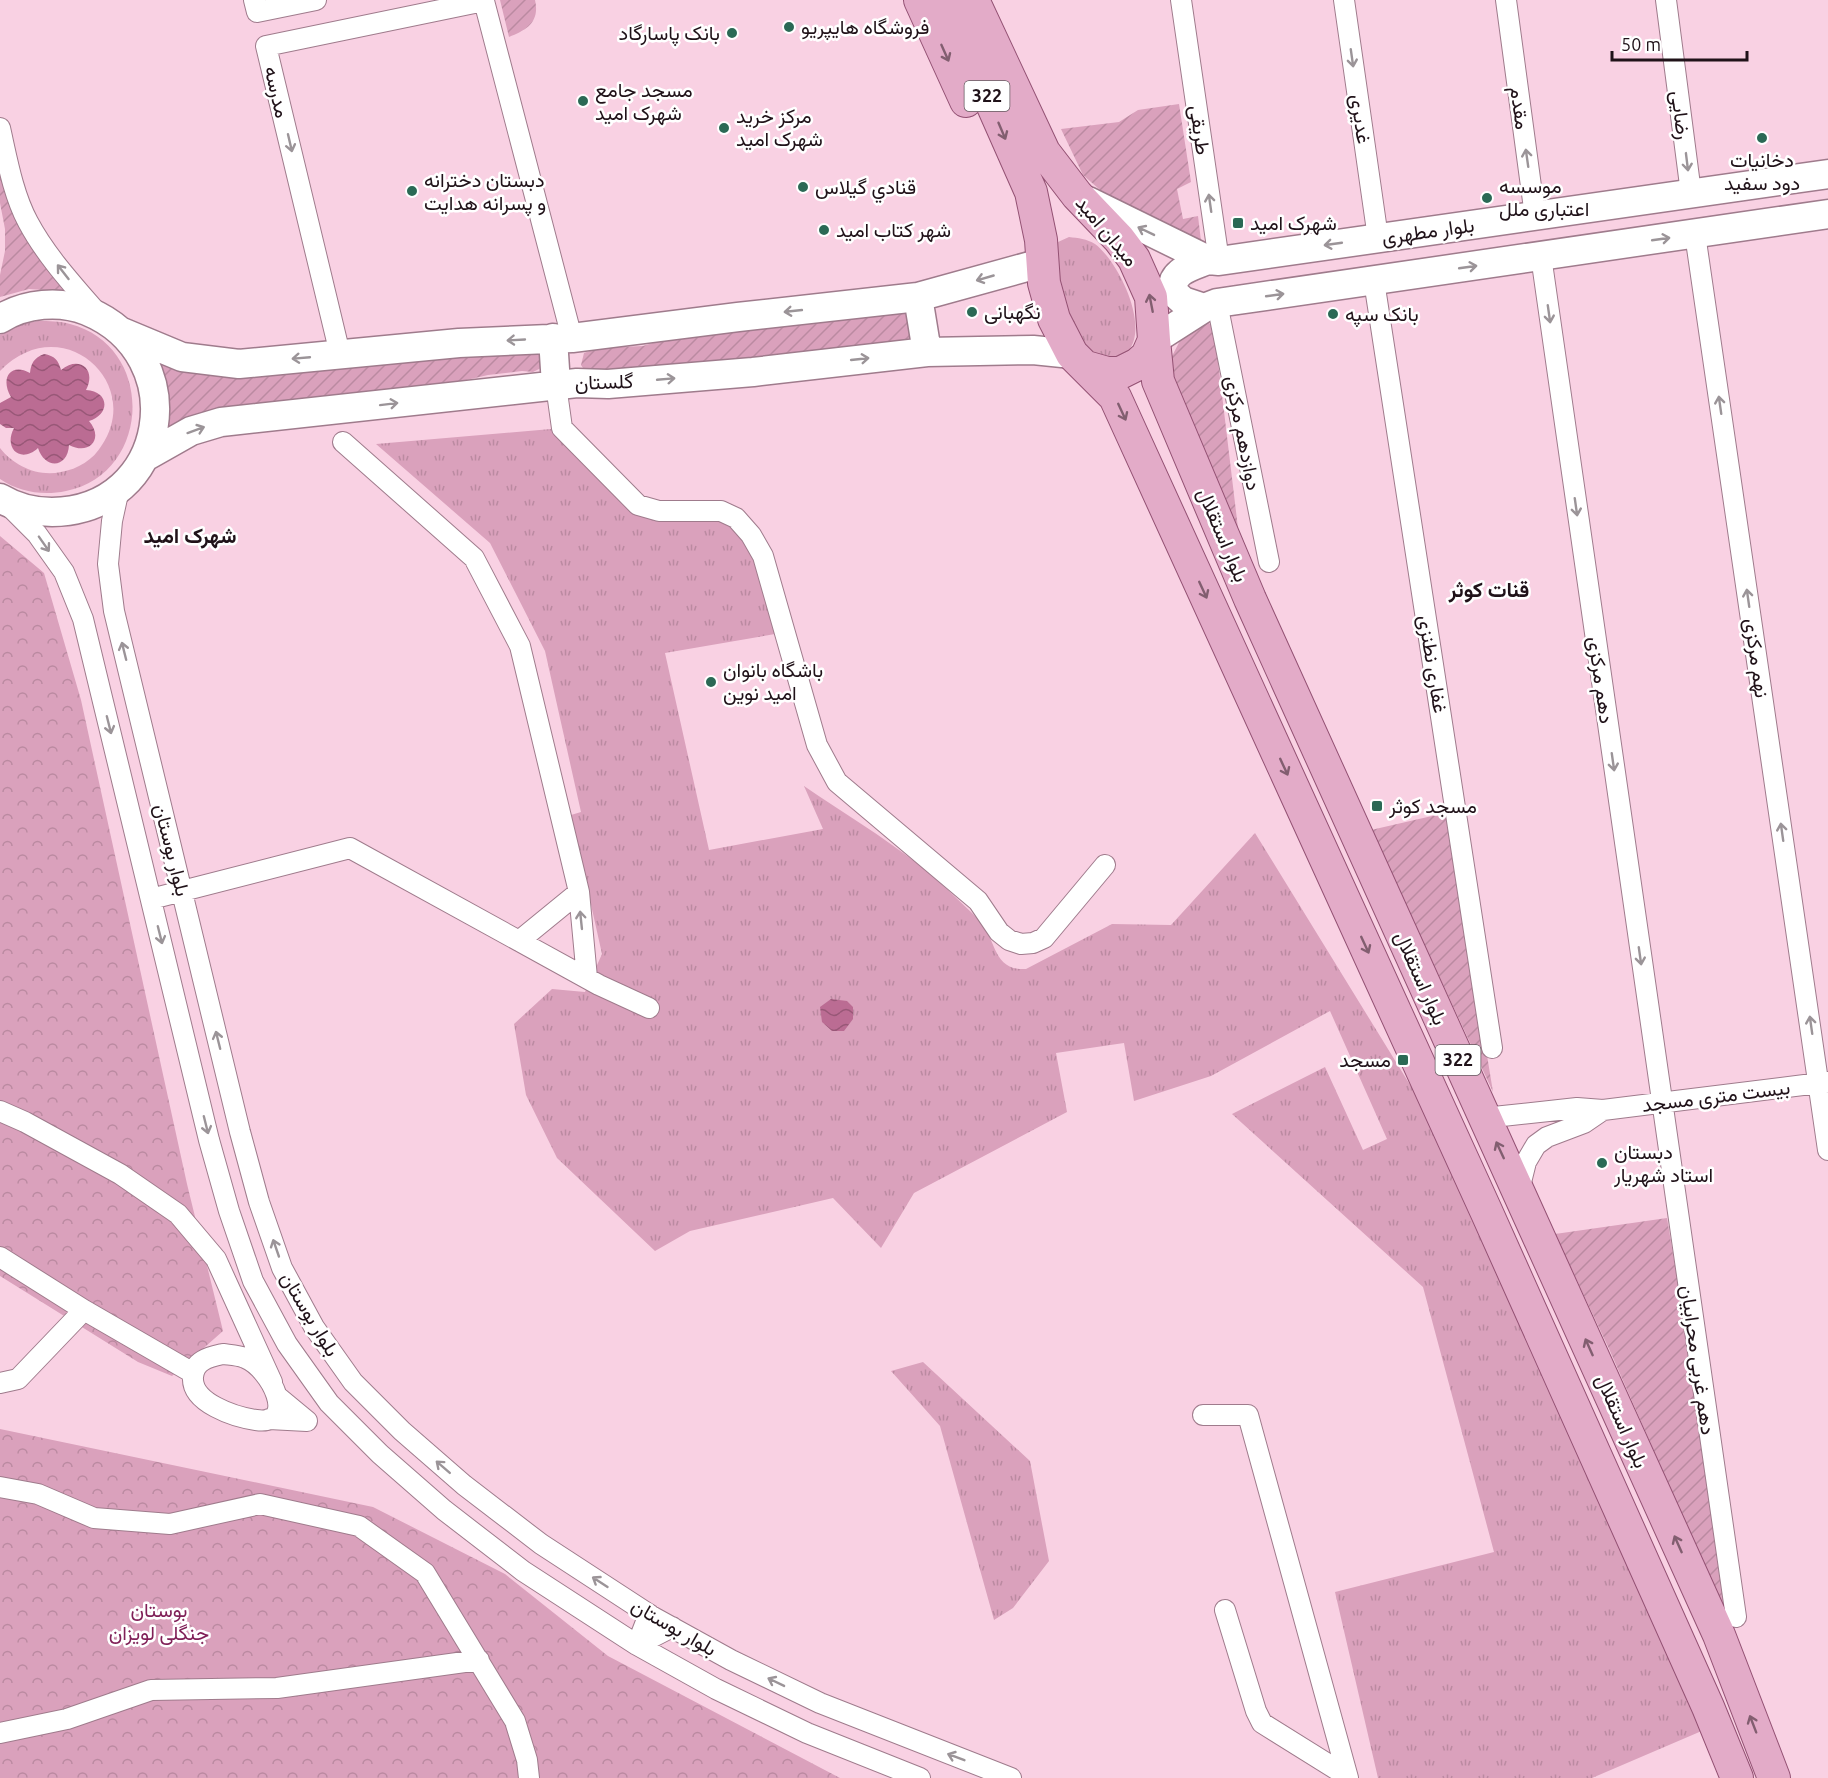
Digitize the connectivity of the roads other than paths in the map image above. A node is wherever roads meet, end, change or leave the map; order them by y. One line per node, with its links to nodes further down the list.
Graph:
1 (316, 0): 11 (street)
2 (921, 0): 15 (main road, one-way to 15)
3 (946, 0): 15 (main road, 322, one-way to 15)
4 (973, 0): 14 (main road, 322)
5 (992, 0): 14 (main road)
6 (1181, 0): 22 (street, طریقی, one-way to 6)
7 (1344, 0): 20 (street, غدیری, one-way to 20)
8 (1506, 0): 18 (street, مقدم, one-way to 8)
9 (1666, 0): 16 (street, رضایی, one-way to 16)
10 (484, 1): 29 (street); 32 (street, مدرسه, one-way to 32)
11 (256, 6)
12 (0, 128): 28 (street, one-way to 12)
13 (1828, 174): 16 (main road, بلوار مطهری)
14 (1069, 185): 22 (main road, one-way to 14); 30 (main road, میدان امید, one-way to 14)
15 (1031, 192): 23 (main road)
16 (1691, 194): 18 (main road, بلوار مطهری)
17 (1828, 214): 19 (main road, بلوار مطهری)
18 (1535, 216): 20 (main road, بلوار مطهری)
19 (1695, 234): 21 (main road, بلوار مطهری, one-way to 19); 50 (street, نهم مرکزی, one-way to 19)
20 (1378, 238): 22 (main road, بلوار مطهری, one-way to 22)
21 (1541, 256): 24 (main road, بلوار مطهری, one-way to 21); 51 (street, دهم مرکزی, one-way to 51)
22 (1213, 260): 26 (main road, بلوار مطهری)
23 (1041, 262): 25 (main road, one-way to 25); 33 (main road)
24 (1374, 280): 26 (main road, بلوار مطهری, one-way to 24); 49 (street, غفاری نطنزی)
25 (918, 297): 29 (main road, one-way to 29); 31 (main road)
26 (1211, 306): 30 (main road); 41 (street, دوازدهم مرکزی)
27 (0, 319): 28 (main road)
28 (112, 324): 32 (main road, one-way to 28); 36 (main road)
29 (562, 338): 32 (main road, one-way to 32); 34 (main road)
30 (1154, 340): 33 (main road); 37 (main road, بلوار استقلال / 322)
31 (927, 352): 33 (main road, گلستان); 34 (main road, گلستان, one-way to 31)
32 (340, 354)
33 (1079, 361): 38 (main road, بلوار استقلال / 322, one-way to 38)
34 (566, 384): 36 (main road, گلستان, one-way to 34); 42 (street)
35 (343, 442): 44 (street)
36 (144, 457): 39 (main road)
37 (1193, 464): 38 (main road); 54 (main road, بلوار استقلال / 322)
38 (1146, 465): 83 (main road, بلوار استقلال / 322, one-way to 83)
39 (119, 489): 40 (main road); 43 (street, بلوار بوستان, one-way to 39)
40 (2, 499): 45 (street, بلوار بوستان, one-way to 45)
41 (1269, 562)
42 (1105, 865)
43 (182, 891): 45 (street); 46 (street); 57 (street, بلوار بوستان, one-way to 43)
44 (579, 892): 46 (street); 47 (street, one-way to 44)
45 (151, 899): 58 (street, بلوار بوستان, one-way to 58)
46 (519, 941): 47 (street)
47 (587, 978): 48 (street)
48 (649, 1008)
49 (1492, 1048)
50 (1824, 1082): 51 (street, بیست متری مسجد); 55 (street, نهم مرکزی)
51 (1661, 1104): 52 (street, بیست متری مسجد); 74 (street, دهم غربی محرابیان)
52 (1604, 1110): 54 (street, بیست متری مسجد); 56 (street, بیست متری مسجد)
53 (0, 1111): 61 (street)
54 (1484, 1118): 56 (main road, بلوار استقلال / 322, one-way to 54)
55 (1828, 1150)
56 (1519, 1190): 84 (main road, بلوار استقلال / 322, one-way to 56)
57 (259, 1202): 58 (street); 64 (street, بلوار بوستان, one-way to 57)
58 (229, 1211): 67 (street, بلوار بوستان)
59 (0, 1257): 60 (street)
60 (84, 1310): 63 (street); 65 (street)
61 (242, 1314): 62 (street); 66 (street)
62 (235, 1355): 63 (street); 66 (street)
63 (193, 1373): 69 (street)
64 (353, 1382): 67 (street); 73 (street, بلوار بوستان, one-way to 64)
65 (0, 1383)
66 (275, 1389): 69 (street); 70 (street)
67 (329, 1403): 70 (street); 76 (street, بلوار بوستان)
68 (1203, 1415): 79 (street)
69 (269, 1419): 70 (street)
70 (307, 1421)
71 (0, 1487): 77 (street)
72 (1225, 1610): 79 (street)
73 (649, 1614): 75 (street, بلوار بوستان); 76 (street)
74 (1736, 1617)
75 (672, 1627): 76 (street); 82 (street, بلوار بوستان, one-way to 75)
76 (637, 1645): 81 (street, بلوار بوستان)
77 (479, 1660): 78 (street); 80 (street)
78 (0, 1733)
79 (1347, 1777)
80 (529, 1778)
81 (920, 1778)
82 (1011, 1778)
83 (1737, 1778)
84 (1774, 1778)

